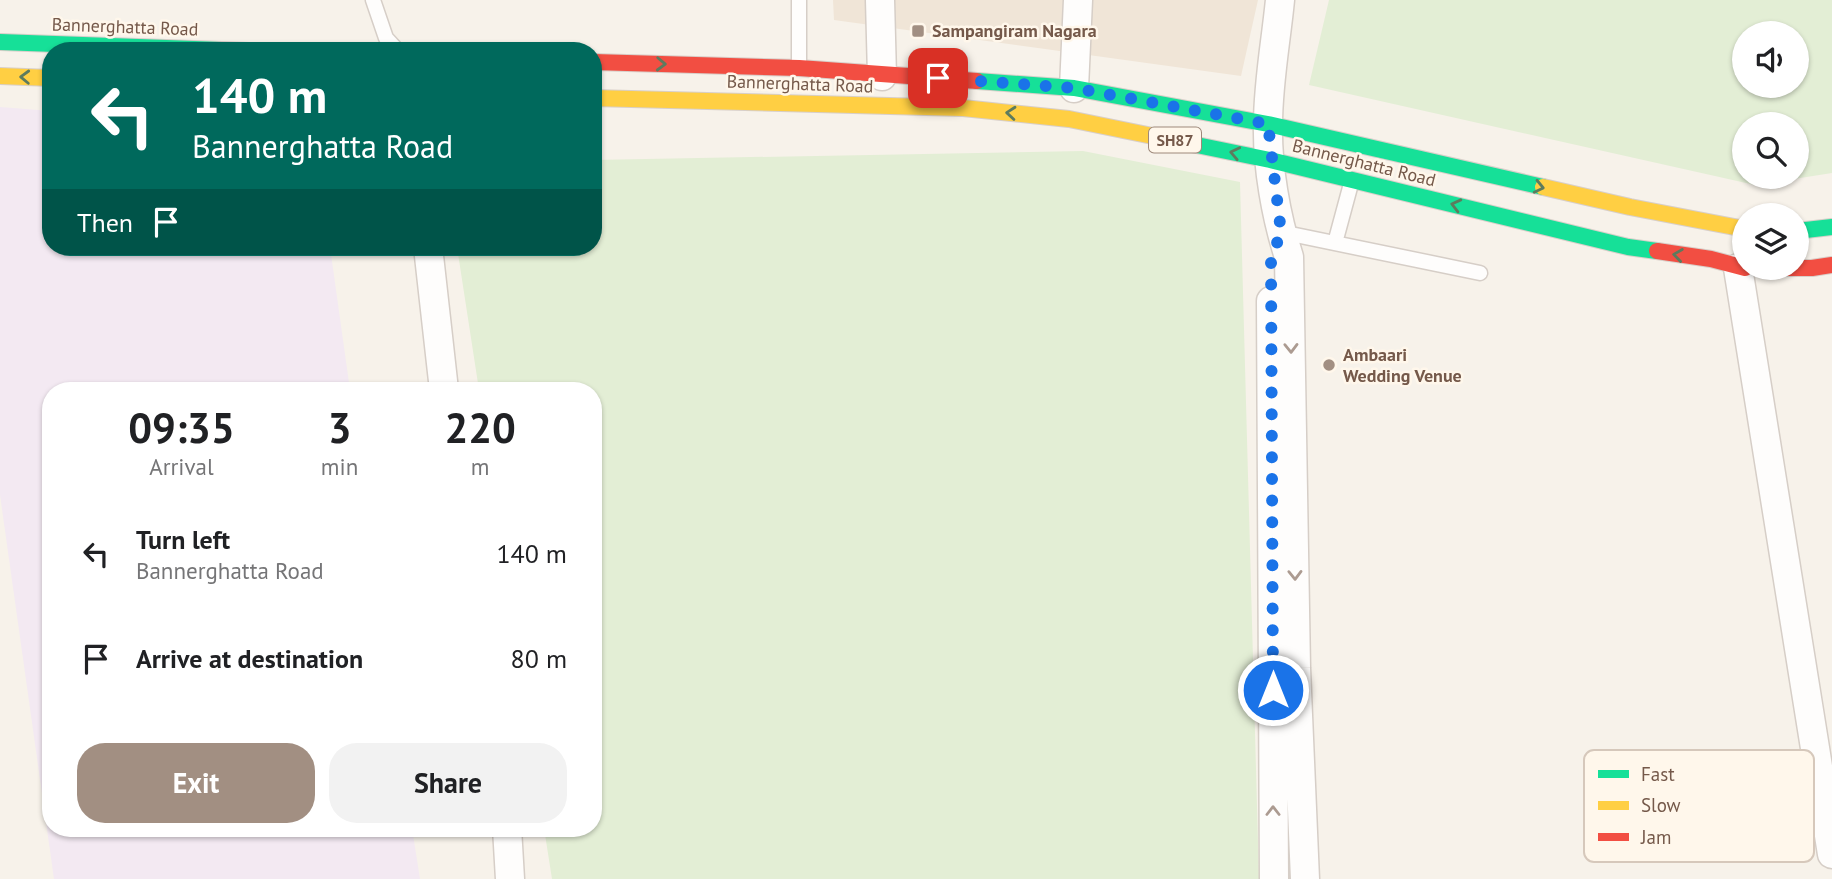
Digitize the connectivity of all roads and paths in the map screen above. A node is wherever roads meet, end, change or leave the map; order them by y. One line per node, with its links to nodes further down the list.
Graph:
1 (373, 0): 7 (lane)
2 (799, 0): 10 (lane)
3 (880, 0): 12 (street)
4 (1078, 0): 14 (street)
5 (1280, 0): 17 (street)
6 (0, 42): 8 (main road, Bannerghatta Road)
7 (390, 42)
8 (42, 44)
9 (602, 62): 10 (main road, Bannerghatta Road / SH87, one-way to 10)
10 (799, 68): 12 (main road, Bannerghatta Road / SH87)
11 (0, 76): 13 (main road, one-way to 11)
12 (894, 76): 14 (main road, Bannerghatta Road / SH87); 16 (main road)
13 (42, 78)
14 (1074, 88): 17 (main road, Bannerghatta Road / SH87)
15 (602, 98): 16 (main road, Bannerghatta Road / SH87)
16 (904, 107): 18 (main road, Bannerghatta Road / SH87, one-way to 16)
17 (1268, 124): 18 (street); 20 (main road, Bannerghatta Road / SH87, one-way to 20)
18 (1270, 160): 19 (main road, Bannerghatta Road / SH87); 23 (street)
19 (1352, 180): 24 (lane); 26 (main road, Bannerghatta Road / SH87, one-way to 19)
20 (1732, 227)
21 (1832, 227): 22 (main road)
22 (1809, 230)
23 (1281, 232): 24 (lane); 35 (street, one-way to 23); 36 (street, one-way to 36)
24 (1335, 243): 29 (lane)
25 (429, 256): 31 (street)
26 (1732, 264)
27 (1832, 265): 28 (main road, Bannerghatta Road / SH87)
28 (1809, 268)
29 (1480, 273)
30 (1751, 280): 33 (street)
31 (443, 382)
32 (508, 837): 34 (street)
33 (1832, 854)
34 (510, 879)
35 (1274, 879)
36 (1305, 879)

